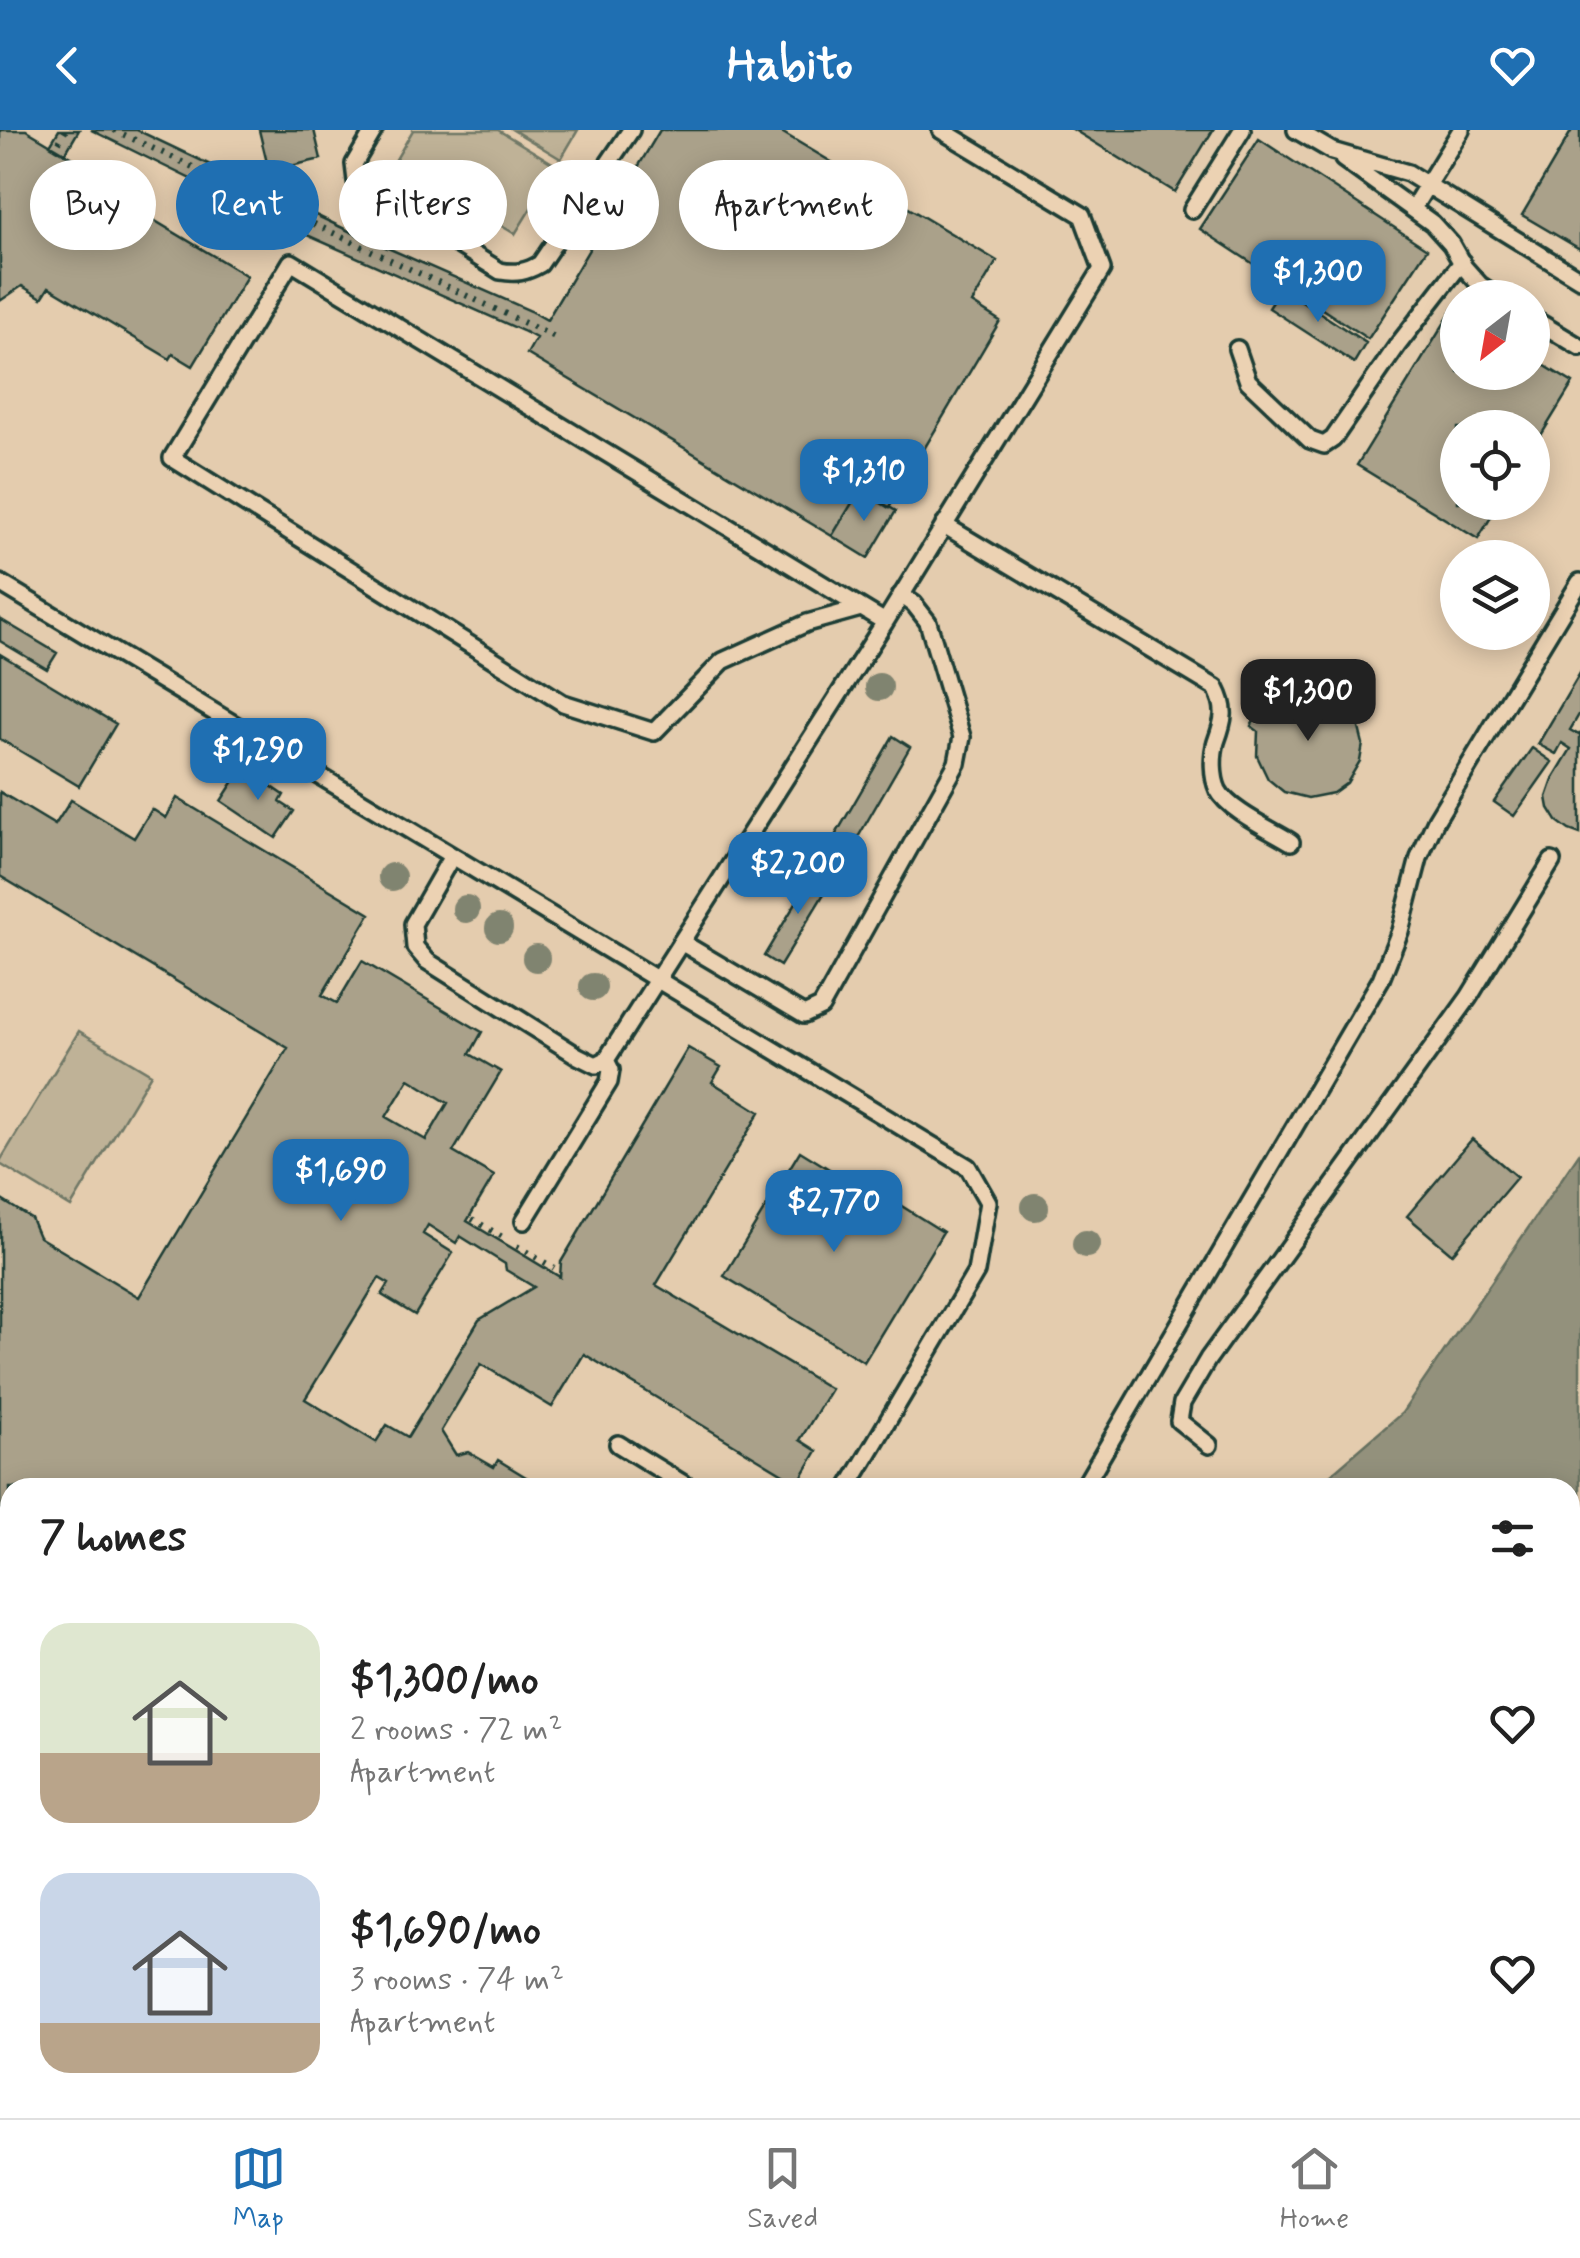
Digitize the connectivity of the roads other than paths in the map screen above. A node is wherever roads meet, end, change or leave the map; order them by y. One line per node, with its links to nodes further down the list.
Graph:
1 (374, 130): 2 (lane)
2 (631, 130)
3 (941, 130): 17 (lane)
4 (1242, 130): 10 (lane)
5 (1296, 130): 7 (lane)
6 (1461, 130): 8 (lane)
7 (1332, 151): 8 (lane); 9 (lane)
8 (1428, 185): 9 (lane); 12 (lane)
9 (1414, 208): 11 (lane)
10 (1192, 210)
11 (1462, 262): 13 (lane); 16 (lane)
12 (1580, 279)
13 (1476, 280)
14 (1550, 329): 15 (lane)
15 (1580, 347)
16 (1238, 349)
17 (944, 525): 20 (lane); 23 (lane)
18 (1580, 582): 34 (lane)
19 (0, 583): 24 (lane)
20 (901, 595): 22 (lane); 26 (lane)
21 (861, 608): 21 (lane); 22 (lane)
22 (884, 622): 26 (lane)
23 (1290, 842)
24 (452, 856): 27 (lane); 28 (lane)
25 (1552, 861): 31 (lane)
26 (681, 942): 27 (lane)
27 (657, 980): 28 (lane); 33 (lane)
28 (606, 1060): 29 (lane)
29 (524, 1222)
30 (618, 1444): 32 (lane)
31 (1209, 1444)
32 (674, 1478)
33 (854, 1478)
34 (1090, 1478)

